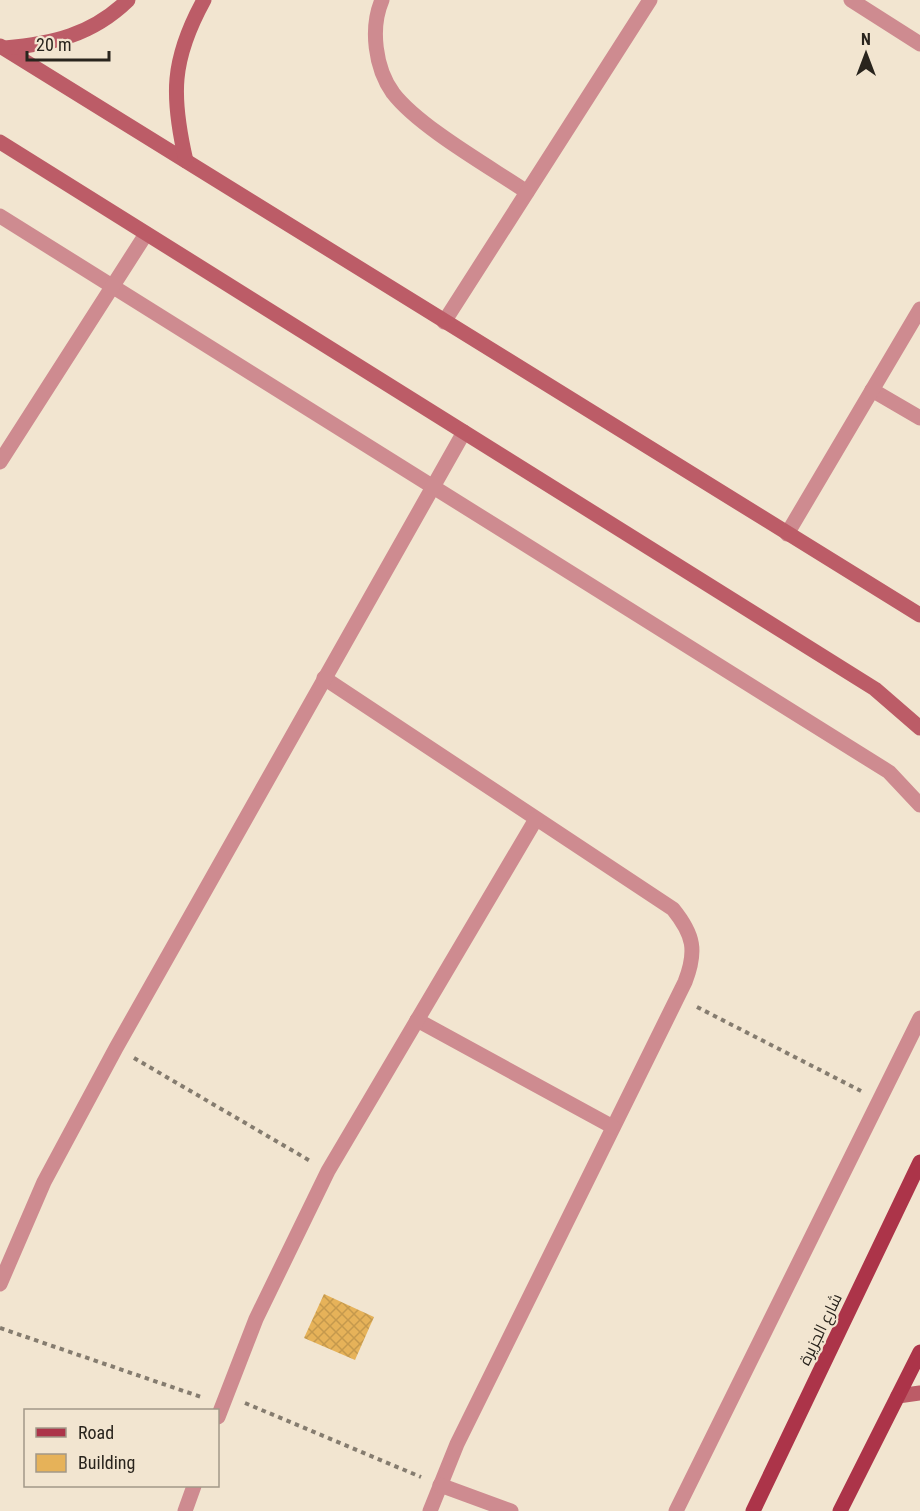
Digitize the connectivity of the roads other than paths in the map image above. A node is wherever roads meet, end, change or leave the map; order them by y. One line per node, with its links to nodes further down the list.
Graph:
1 (128, 0): 7 (street)
2 (204, 0): 9 (street)
3 (382, 0): 10 (street)
4 (650, 0): 10 (street)
5 (850, 0): 6 (street)
6 (920, 44)
7 (2, 47): 9 (street)
8 (0, 142): 12 (street)
9 (186, 161): 15 (street)
10 (527, 192): 15 (street)
11 (0, 216): 13 (street)
12 (146, 234): 13 (street); 18 (street)
13 (112, 286): 19 (street); 20 (street)
14 (920, 309): 16 (street)
15 (444, 322): 21 (street)
16 (872, 390): 17 (street); 21 (street)
17 (920, 418)
18 (464, 432): 20 (street); 24 (street)
19 (0, 462)
20 (432, 488): 23 (street); 25 (street)
21 (787, 534): 22 (street)
22 (920, 615)
23 (324, 678): 26 (street); 31 (street)
24 (920, 728)
25 (920, 805)
26 (536, 819): 28 (street); 29 (street)
27 (920, 1018): 41 (street)
28 (417, 1020): 29 (street); 35 (street)
29 (613, 1127): 36 (street)
30 (920, 1162): 42 (main road, شارع الجزيرة)
31 (0, 1284)
32 (920, 1352): 34 (main road)
33 (920, 1393): 34 (street)
34 (897, 1396): 43 (main road)
35 (221, 1405)
36 (440, 1485): 39 (street); 40 (street)
37 (193, 1487): 38 (street)
38 (185, 1511)
39 (429, 1511)
40 (511, 1511)
41 (676, 1511)
42 (753, 1511)
43 (840, 1511)

